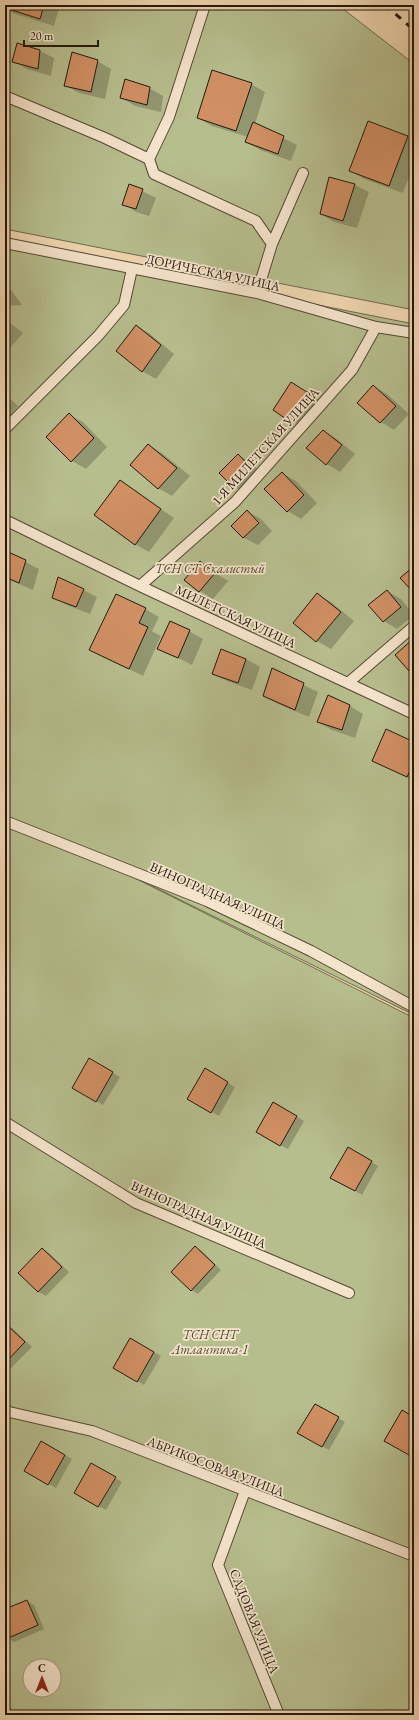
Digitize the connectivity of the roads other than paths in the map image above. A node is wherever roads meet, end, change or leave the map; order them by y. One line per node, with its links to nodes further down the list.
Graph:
1 (205, 5): 3 (lane)
2 (5, 96): 3 (lane)
3 (149, 159): 6 (lane)
4 (303, 173): 6 (lane)
5 (5, 242): 7 (lane, ДОРИЧЕСКАЯ УЛИЦА)
6 (272, 244): 8 (lane)
7 (132, 269): 8 (lane, ДОРИЧЕСКАЯ УЛИЦА); 11 (lane)
8 (257, 293): 9 (lane, ДОРИЧЕСКАЯ УЛИЦА)
9 (376, 328): 10 (lane, ДОРИЧЕСКАЯ УЛИЦА); 13 (lane, 1-Я МИЛЕТСКАЯ УЛИЦА)
10 (414, 334)
11 (5, 429)
12 (5, 520): 13 (lane, МИЛЕТСКАЯ УЛИЦА)
13 (140, 586): 15 (lane, МИЛЕТСКАЯ УЛИЦА)
14 (414, 626): 15 (lane)
15 (348, 683): 16 (lane, МИЛЕТСКАЯ УЛИЦА)
16 (414, 714)
17 (5, 821): 18 (lane, ВИНОГРАДНАЯ УЛИЦА)
18 (414, 1007)
19 (5, 1122): 20 (lane, ВИНОГРАДНАЯ УЛИЦА)
20 (349, 1293)
21 (5, 1411): 22 (lane, АБРИКОСОВАЯ УЛИЦА)
22 (245, 1491): 23 (lane, АБРИКОСОВАЯ УЛИЦА); 26 (lane, САДОВАЯ УЛИЦА)
23 (414, 1556)
24 (5, 1711): 25 (lane)
25 (6, 1715)
26 (279, 1715)

